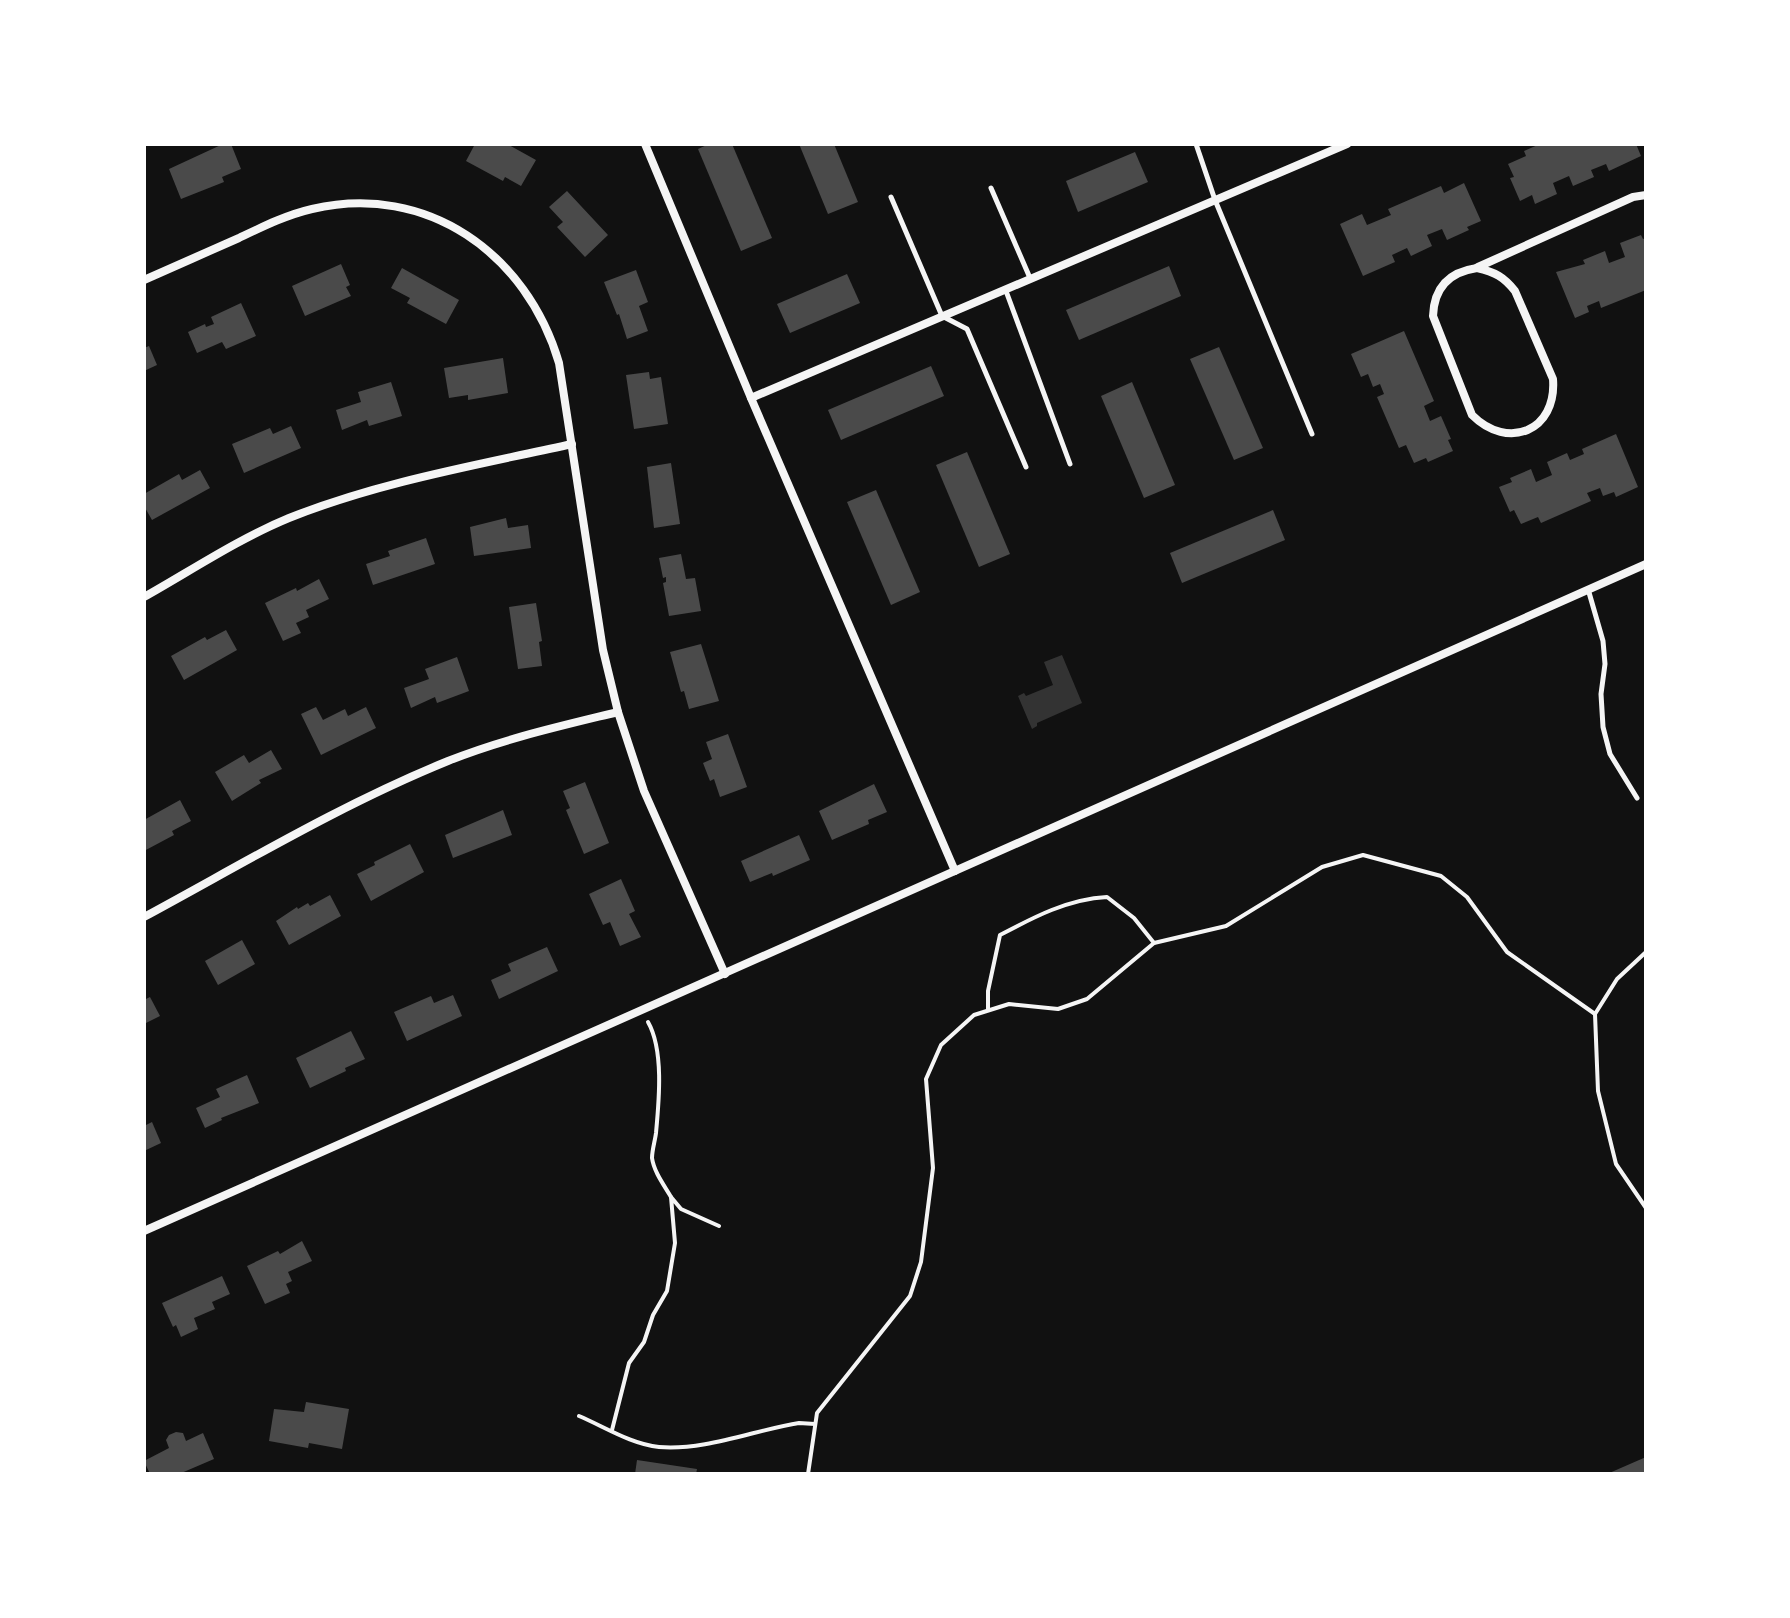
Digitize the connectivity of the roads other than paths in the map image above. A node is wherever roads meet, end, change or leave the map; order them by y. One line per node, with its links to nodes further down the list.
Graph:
1 (645, 144): 13 (street)
2 (1196, 144): 7 (lane)
3 (1347, 144): 7 (street)
4 (991, 188): 9 (lane)
5 (1646, 195): 8 (street)
6 (891, 197): 12 (lane)
7 (1215, 200): 9 (street); 14 (lane)
8 (1477, 268): 8 (street)
9 (1031, 279): 11 (street)
10 (144, 280): 15 (street)
11 (1005, 290): 12 (street); 16 (lane)
12 (942, 316): 13 (street); 17 (lane)
13 (751, 398): 23 (street)
14 (1312, 434)
15 (572, 444): 20 (street); 21 (street)
16 (1070, 464)
17 (1026, 467)
18 (1646, 564): 19 (street)
19 (1588, 589): 22 (lane); 23 (street)
20 (144, 597)
21 (618, 712): 24 (street); 25 (street)
22 (1637, 798)
23 (955, 871): 25 (street)
24 (144, 917)
25 (725, 974): 26 (street)
26 (144, 1231)

